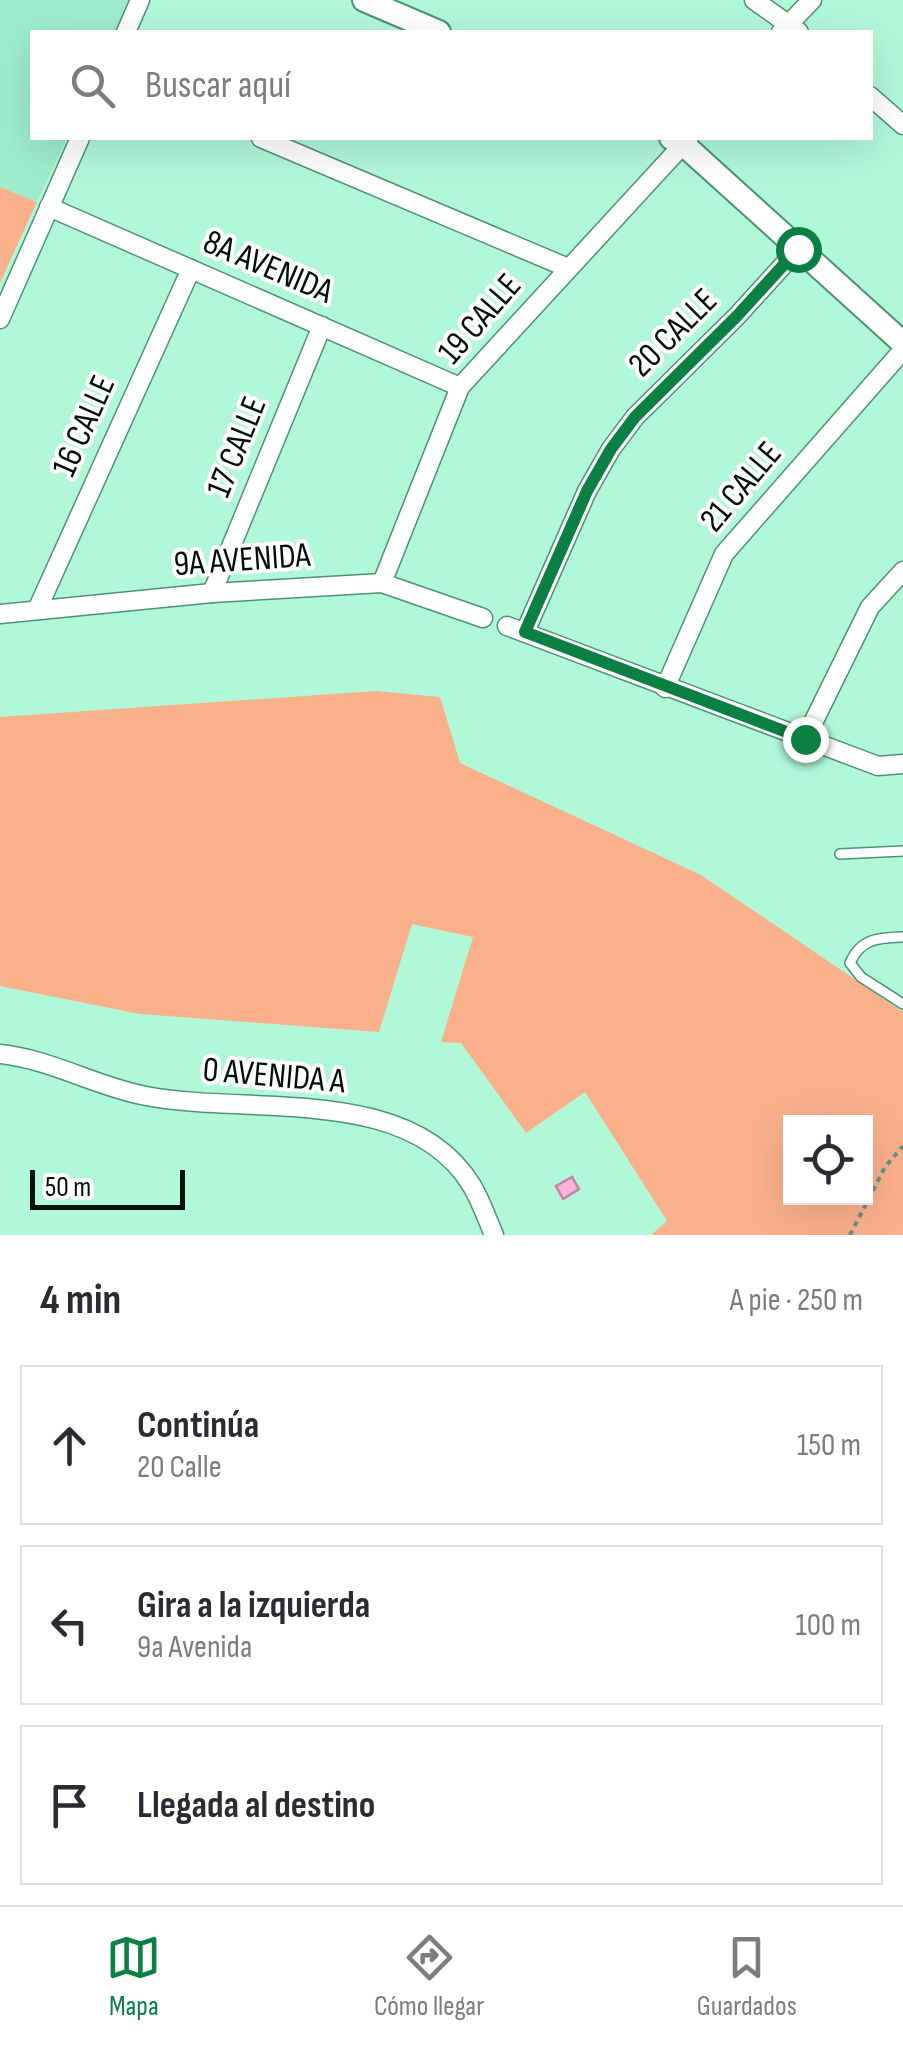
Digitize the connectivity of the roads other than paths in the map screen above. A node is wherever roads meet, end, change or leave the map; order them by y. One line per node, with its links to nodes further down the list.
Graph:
1 (140, 0): 6 (street)
2 (364, 0): 7 (street)
3 (754, 0): 5 (street)
4 (812, 0): 5 (street)
5 (790, 29)
6 (127, 30)
7 (434, 30)
8 (873, 99): 9 (street)
9 (903, 125)
10 (79, 140): 13 (street)
11 (266, 140): 15 (street)
12 (681, 140): 14 (street); 15 (street, 19 CALLE)
13 (49, 207): 16 (street, 8A AVENIDA); 17 (street)
14 (798, 249): 19 (street); 28 (street, 20 CALLE)
15 (568, 268): 21 (street, 19 CALLE)
16 (191, 269): 18 (street, 8A AVENIDA); 25 (street, 16 CALLE)
17 (0, 319)
18 (322, 326): 21 (street, 8A AVENIDA); 24 (street, 17 CALLE)
19 (903, 342)
20 (903, 350): 28 (street, 21 CALLE)
21 (460, 387): 23 (street, 19 CALLE)
22 (903, 571): 29 (street)
23 (382, 583): 24 (street, 9A AVENIDA); 27 (street, 9A AVENIDA)
24 (212, 593): 25 (street, 9A AVENIDA)
25 (37, 610): 26 (street, 9A AVENIDA)
26 (0, 614)
27 (483, 618)
28 (666, 688): 29 (street)
29 (805, 739): 30 (street)
30 (903, 764)
31 (903, 852): 32 (lane)
32 (840, 854)
33 (903, 937): 34 (lane)
34 (903, 1004)
35 (0, 1054): 36 (street, 0 AVENIDA A)
36 (494, 1235)

